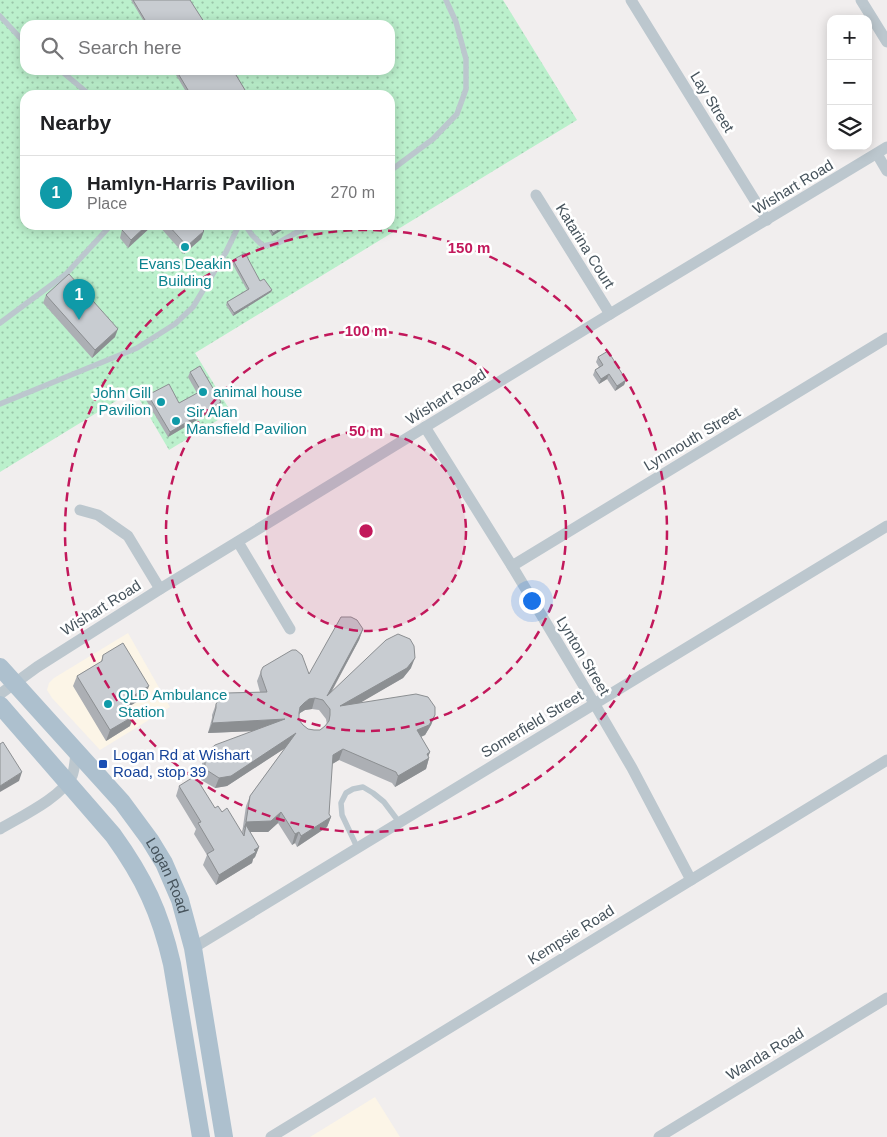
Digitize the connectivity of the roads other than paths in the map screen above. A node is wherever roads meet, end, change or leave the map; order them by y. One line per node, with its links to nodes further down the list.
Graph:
1 (446, 0): 11 (lane)
2 (631, 0): 14 (street, Lay Street)
3 (861, 0): 6 (street)
4 (0, 16): 5 (lane)
5 (20, 38)
6 (887, 42)
7 (66, 75): 8 (lane)
8 (84, 90)
9 (887, 148): 10 (street, Wishart Road)
10 (876, 154): 12 (street); 14 (street, Wishart Road)
11 (395, 167)
12 (887, 171)
13 (536, 195): 19 (street, Katarina Court)
14 (767, 220): 19 (street, Wishart Road)
15 (107, 230): 20 (lane)
16 (237, 230): 22 (lane)
17 (248, 230): 18 (lane)
18 (301, 230)
19 (610, 314): 23 (street, Wishart Road)
20 (0, 323)
21 (887, 338): 27 (street, Lynmouth Street)
22 (0, 404)
23 (425, 427): 26 (street, Wishart Road); 27 (street, Lynton Street)
24 (80, 510): 28 (street)
25 (887, 526): 33 (street, Somerfield Street)
26 (238, 542): 28 (street, Wishart Road); 29 (street)
27 (512, 566): 33 (street, Lynton Street)
28 (160, 589): 31 (street, Wishart Road)
29 (290, 629)
30 (0, 667): 31 (main road, Logan Road)
31 (14, 683): 32 (street, Wishart Road); 35 (main road, Logan Road)
32 (0, 694)
33 (594, 704): 38 (street, Somerfield Street); 41 (street, Lynton Street)
34 (0, 705): 37 (main road, Logan Road)
35 (76, 752): 37 (street); 42 (main road, Logan Road)
36 (887, 760): 41 (street, Kempsie Road)
37 (68, 783): 39 (street); 44 (main road, Logan Road)
38 (399, 822): 40 (street, Somerfield Street); 40 (lane)
39 (0, 829)
40 (357, 847): 42 (street, Somerfield Street)
41 (691, 880): 46 (street, Kempsie Road)
42 (193, 948): 45 (main road, Logan Road)
43 (887, 998): 47 (street, Wanda Road)
44 (201, 1137)
45 (224, 1137)
46 (272, 1137)
47 (659, 1137)

